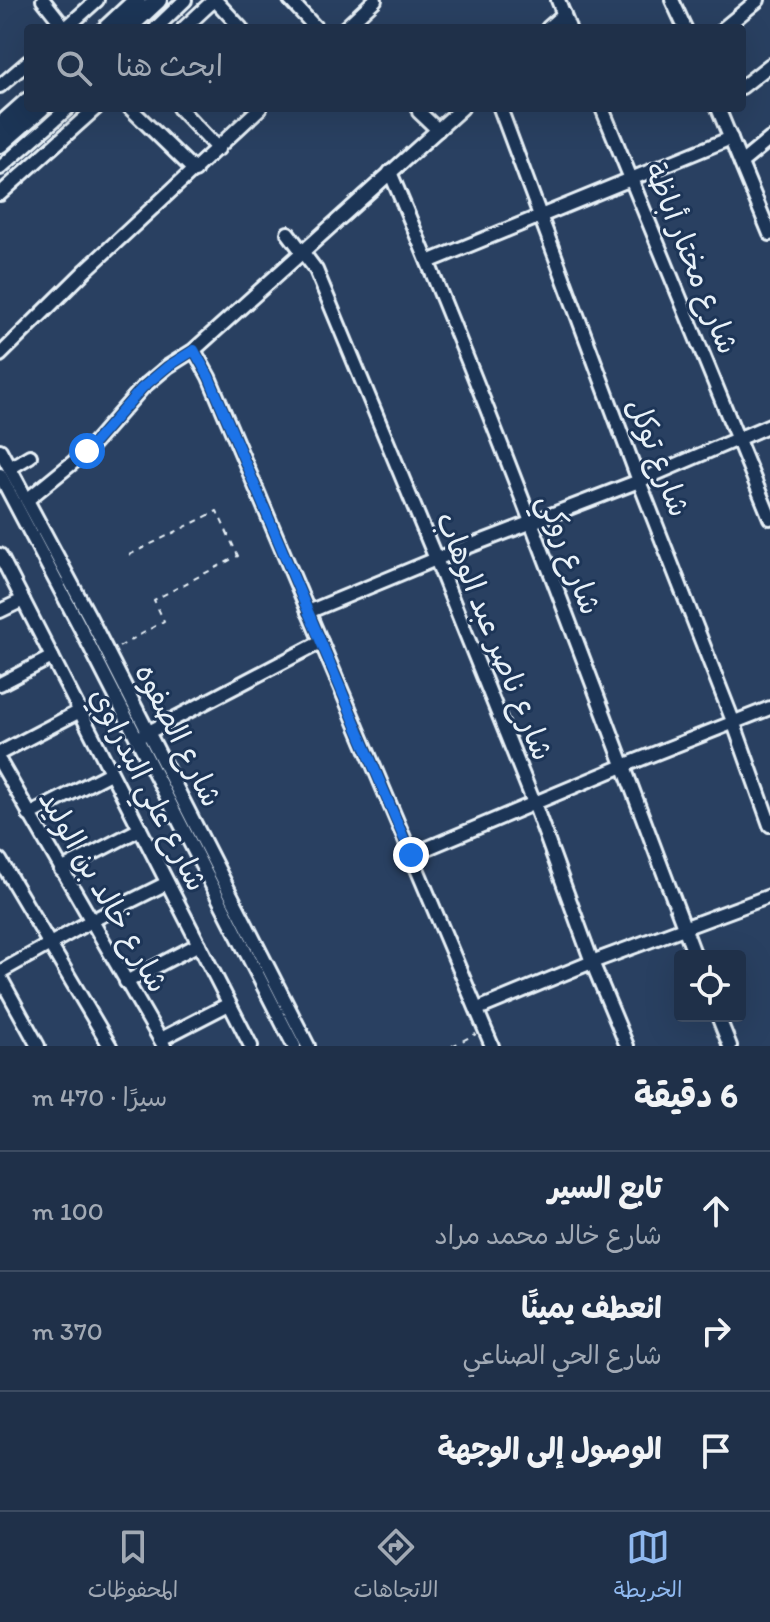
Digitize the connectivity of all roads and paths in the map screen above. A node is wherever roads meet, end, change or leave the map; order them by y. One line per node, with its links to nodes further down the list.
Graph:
1 (43, 0): 13 (street)
2 (97, 0): 14 (street)
3 (158, 0): 11 (main road)
4 (185, 0): 16 (street)
5 (215, 0): 17 (street); 18 (street)
6 (290, 0): 19 (street)
7 (558, 0): 12 (street)
8 (672, 0): 23 (street)
9 (758, 0): 24 (street)
10 (370, 1): 20 (street)
11 (142, 13): 15 (main road)
12 (564, 14): 21 (street); 22 (street)
13 (62, 24)
14 (70, 24)
15 (116, 24)
16 (166, 24)
17 (188, 24)
18 (237, 24)
19 (312, 24)
20 (349, 24)
21 (553, 24)
22 (568, 24)
23 (683, 24)
24 (729, 24)
25 (24, 65): 28 (street)
26 (770, 65): 27 (street)
27 (746, 84)
28 (0, 86)
29 (24, 105): 41 (main road)
30 (36, 112): 45 (main road)
31 (63, 112): 48 (street)
32 (92, 112): 52 (street)
33 (134, 112): 49 (street)
34 (183, 112): 46 (street)
35 (251, 112): 46 (street)
36 (419, 112): 42 (street)
37 (458, 112): 42 (street)
38 (502, 112): 54 (street, شارع توكل)
39 (604, 112): 51 (street, شارع مختار أباظة)
40 (720, 112): 43 (street)
41 (0, 126)
42 (438, 130): 50 (street)
43 (731, 138): 47 (street); 51 (street)
44 (770, 139): 47 (street)
45 (0, 144)
46 (218, 149): 49 (street)
47 (741, 163): 53 (street)
48 (0, 168)
49 (195, 171): 60 (street)
50 (390, 172): 57 (street); 58 (street, شارع روكي)
51 (631, 179): 54 (street); 62 (street, شارع مختار أباظة)
52 (0, 194)
53 (766, 210): 56 (street)
54 (541, 216): 58 (street); 66 (street, شارع توكل)
55 (288, 233): 57 (street, شارع ناصر عبد الوهاب)
56 (770, 234)
57 (303, 251): 59 (street); 72 (street, شارع ناصر عبد الوهاب)
58 (428, 262): 69 (street, شارع روكي)
59 (194, 350): 67 (street); 75 (street)
60 (0, 355)
61 (770, 425): 62 (street)
62 (738, 439): 66 (street); 68 (street, شارع مختار أباظة)
63 (0, 450): 65 (street, شارع الصفوه)
64 (30, 456): 65 (street)
65 (5, 471): 67 (street, شارع الصفوه); 83 (street, شارع الصفوه)
66 (639, 481): 69 (street); 82 (street, شارع توكل)
67 (27, 500): 77 (street, شارع الصفوه)
68 (770, 518)
69 (531, 523): 72 (street); 86 (street, شارع روكي)
70 (0, 555): 73 (street, شارع علي البدراوي)
71 (129, 555): 77 (path)
72 (436, 559): 75 (street); 89 (street, شارع ناصر عبد الوهاب)
73 (23, 600): 74 (street); 78 (street, شارع علي البدراوي)
74 (0, 611)
75 (308, 612): 76 (street)
76 (321, 642): 83 (street); 93 (street)
77 (108, 653): 83 (street, شارع الصفوه)
78 (52, 657): 79 (street); 81 (street, شارع علي البدراوي)
79 (0, 684)
80 (770, 708): 82 (street)
81 (80, 711): 84 (street); 87 (street, شارع علي البدراوي)
82 (733, 721): 86 (street); 91 (street, شارع توكل)
83 (142, 735): 114 (street, شارع الصفوه); 115 (street, شارع الصفوه)
84 (0, 753)
85 (0, 762): 88 (street, شارع خالد بن الوليد)
86 (623, 766): 89 (street); 99 (street, شارع روكي)
87 (110, 773): 90 (street); 92 (street, شارع علي البدراوي)
88 (5, 784): 90 (street, شارع خالد بن الوليد)
89 (534, 803): 93 (street); 103 (street, شارع ناصر عبد الوهاب)
90 (29, 815): 95 (street, شارع خالد بن الوليد)
91 (770, 825)
92 (140, 829): 95 (street); 96 (street, شارع علي البدراوي)
93 (411, 855): 107 (street)
94 (0, 860): 100 (street)
95 (61, 870): 98 (street, شارع خالد بن الوليد)
96 (167, 883): 98 (street); 101 (street, شارع علي البدراوي)
97 (770, 896): 99 (street)
98 (91, 921): 100 (street); 105 (street, شارع خالد بن الوليد)
99 (685, 929): 102 (street, شارع روكي); 103 (street)
100 (49, 944): 104 (street); 112 (street)
101 (199, 944): 105 (street); 106 (street, شارع علي البدراوي)
102 (693, 950)
103 (592, 962): 107 (street); 118 (street, شارع ناصر عبد الوهاب)
104 (0, 974): 111 (street)
105 (126, 982): 110 (street, شارع خالد بن الوليد)
106 (229, 1004): 110 (street); 113 (street, شارع علي البدراوي)
107 (478, 1009): 109 (street)
108 (720, 1022): 119 (street)
109 (485, 1029): 116 (path); 117 (street)
110 (162, 1043)
111 (38, 1046)
112 (110, 1046)
113 (251, 1046)
114 (294, 1046)
115 (308, 1046)
116 (452, 1046)
117 (492, 1046)
118 (627, 1046)
119 (730, 1046)

